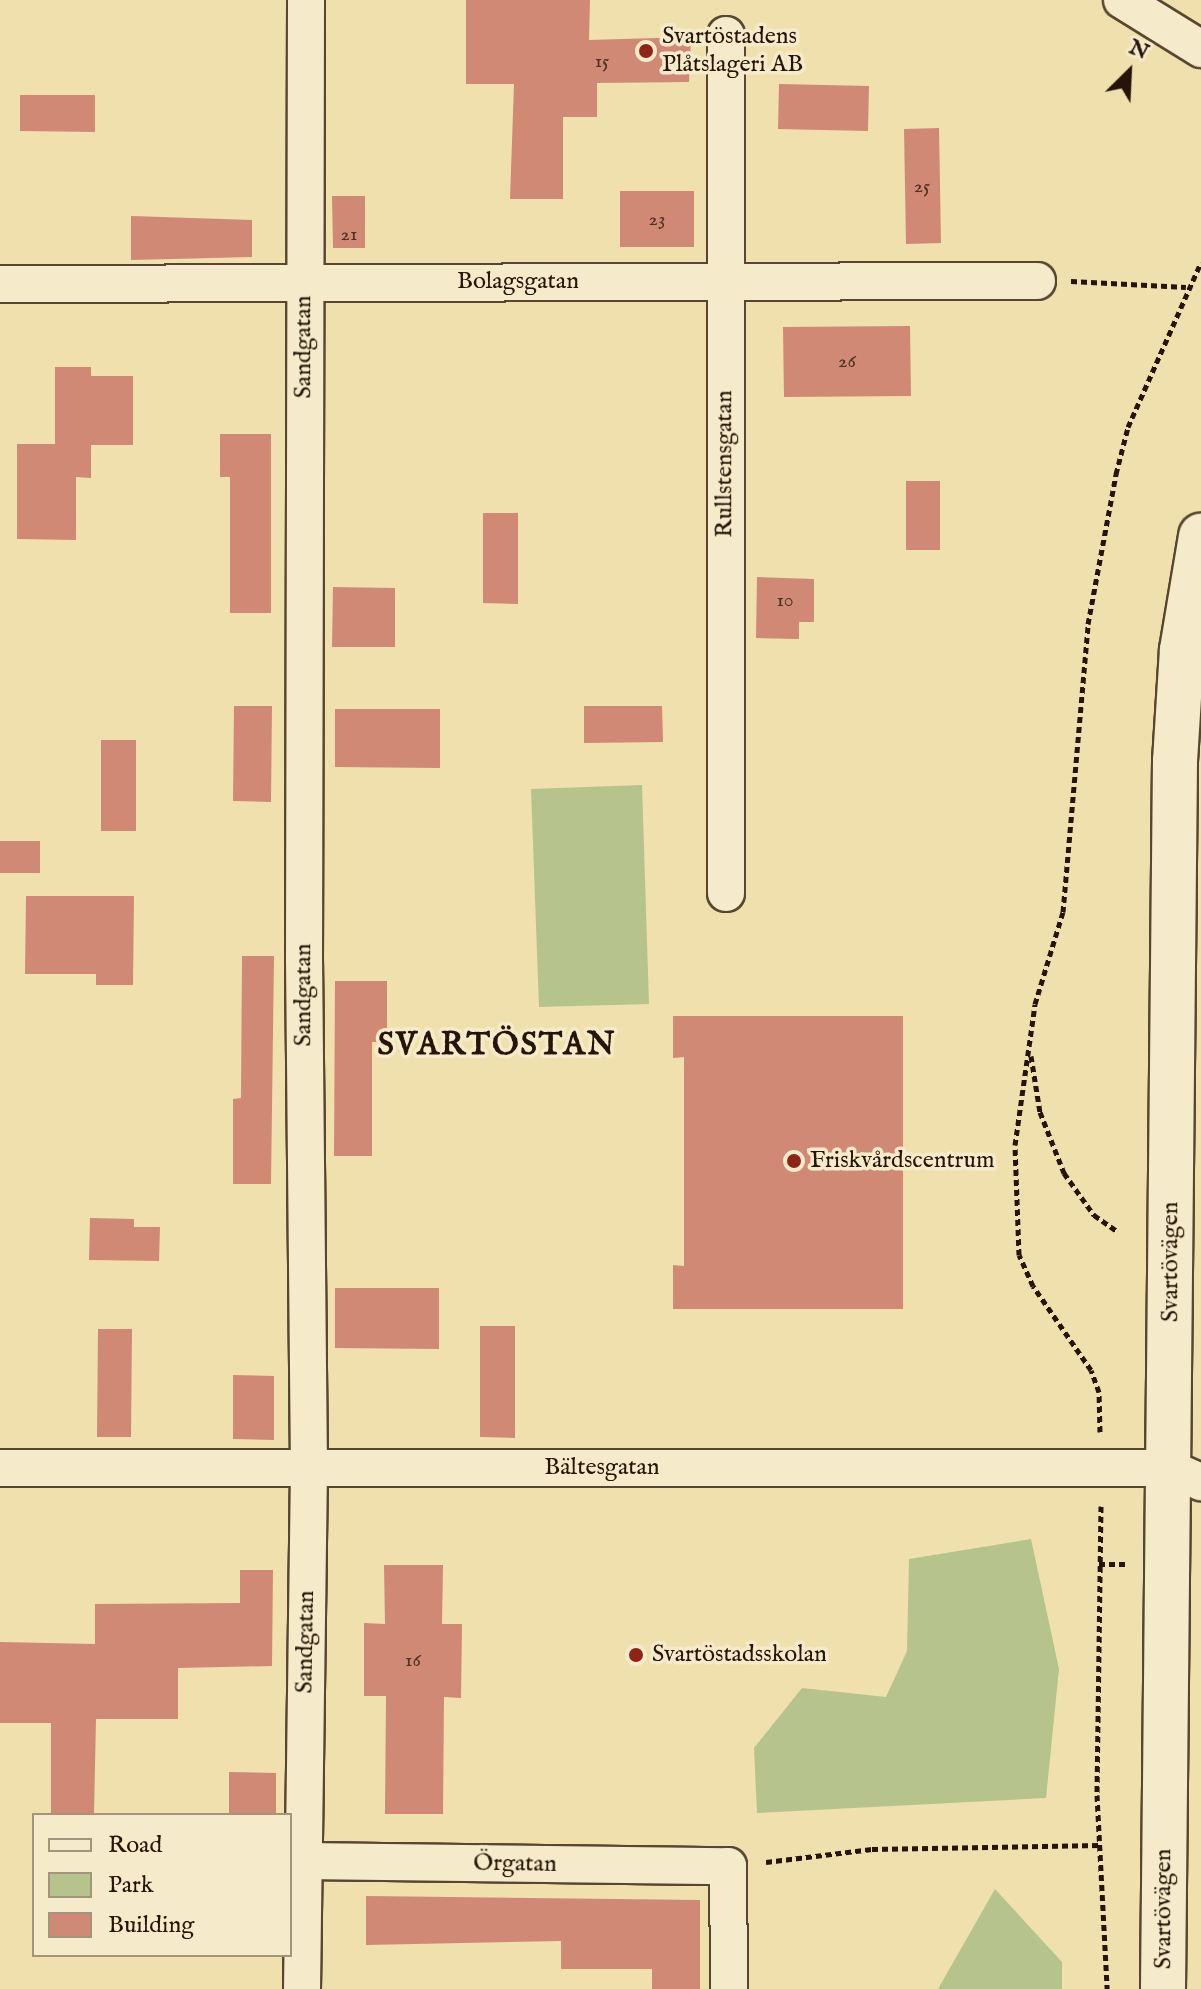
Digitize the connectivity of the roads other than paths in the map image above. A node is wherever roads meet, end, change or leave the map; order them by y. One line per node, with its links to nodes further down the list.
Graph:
1 (306, 0): 5 (street, Sandgatan)
2 (1131, 3): 4 (street)
3 (726, 35): 8 (street, Rullstensgatan)
4 (1201, 49)
5 (304, 280): 7 (street, Bolagsgatan); 8 (street, Bolagsgatan); 13 (street, Sandgatan)
6 (1037, 281): 8 (street, Bolagsgatan)
7 (0, 284)
8 (725, 284): 11 (street, Rullstensgatan)
9 (1201, 536): 10 (main road, Svartövägen)
10 (1187, 851): 14 (main road, Svartövägen)
11 (726, 893)
12 (0, 1468): 13 (street, Bältesgatan)
13 (309, 1469): 14 (street, Bältesgatan); 15 (street, Sandgatan)
14 (1185, 1475): 18 (main road, Svartövägen)
15 (302, 1861): 16 (street, Sandgatan); 17 (street, Örgatan)
16 (302, 1989)
17 (729, 1989)
18 (1163, 1989)

